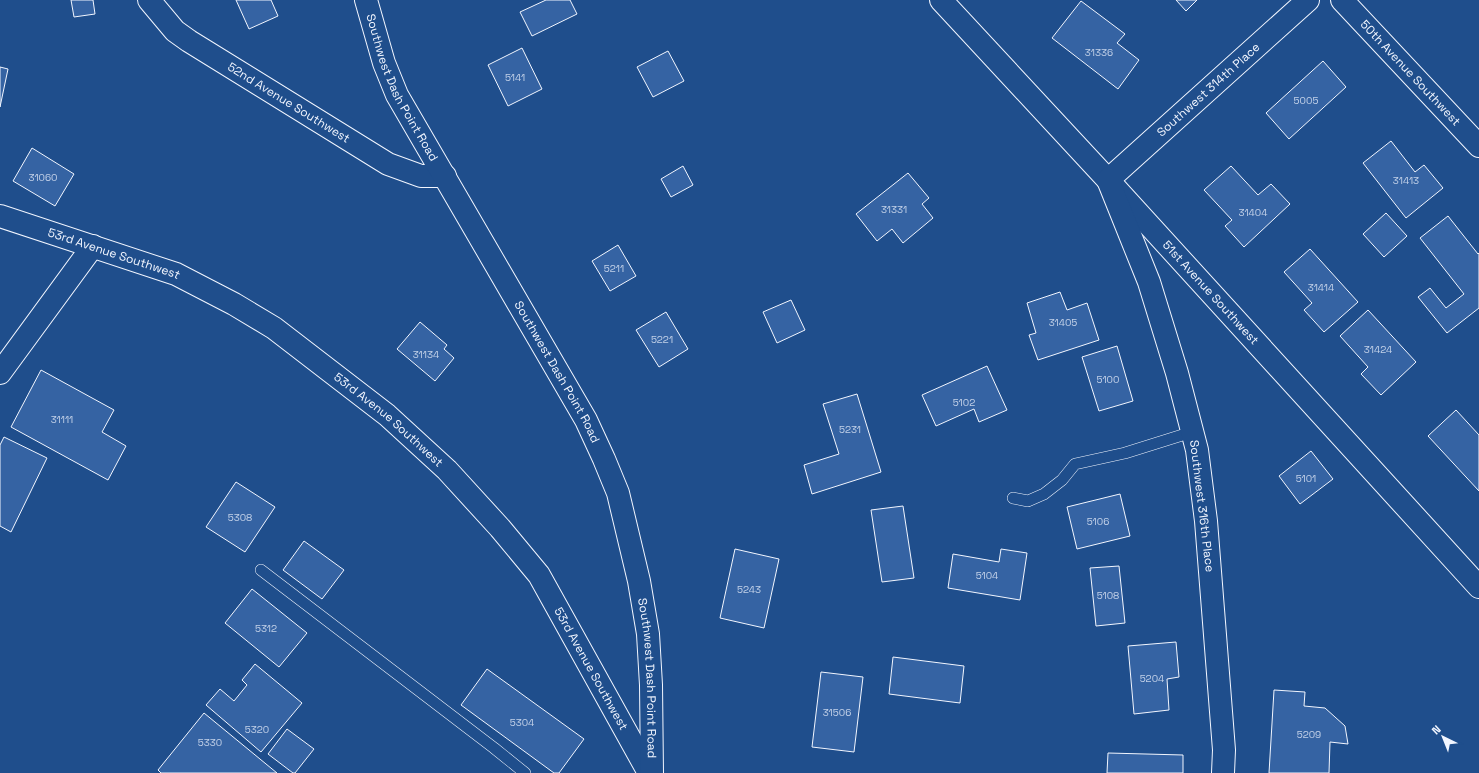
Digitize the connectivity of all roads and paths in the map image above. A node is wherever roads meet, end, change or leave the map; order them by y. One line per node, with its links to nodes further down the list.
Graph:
1 (149, 0): 7 (street, 52nd Avenue Southwest)
2 (366, 0): 7 (street, Southwest Dash Point Road)
3 (941, 0): 8 (street, 51st Avenue Southwest)
4 (1308, 0): 8 (street, Southwest 314th Place)
5 (1342, 0): 6 (street, 50th Avenue Southwest)
6 (1479, 146)
7 (445, 176): 18 (street, Southwest Dash Point Road)
8 (1108, 180): 12 (street, Southwest 316th Place); 15 (street, 51st Avenue Southwest)
9 (0, 216): 10 (street, 53rd Avenue Southwest)
10 (93, 246): 11 (street); 17 (street, 53rd Avenue Southwest)
11 (0, 373)
12 (1192, 432): 13 (lane); 19 (street, Southwest 316th Place)
13 (1013, 498)
14 (261, 570): 16 (lane)
15 (1479, 587)
16 (525, 773)
17 (649, 773)
18 (652, 773)
19 (1223, 773)

